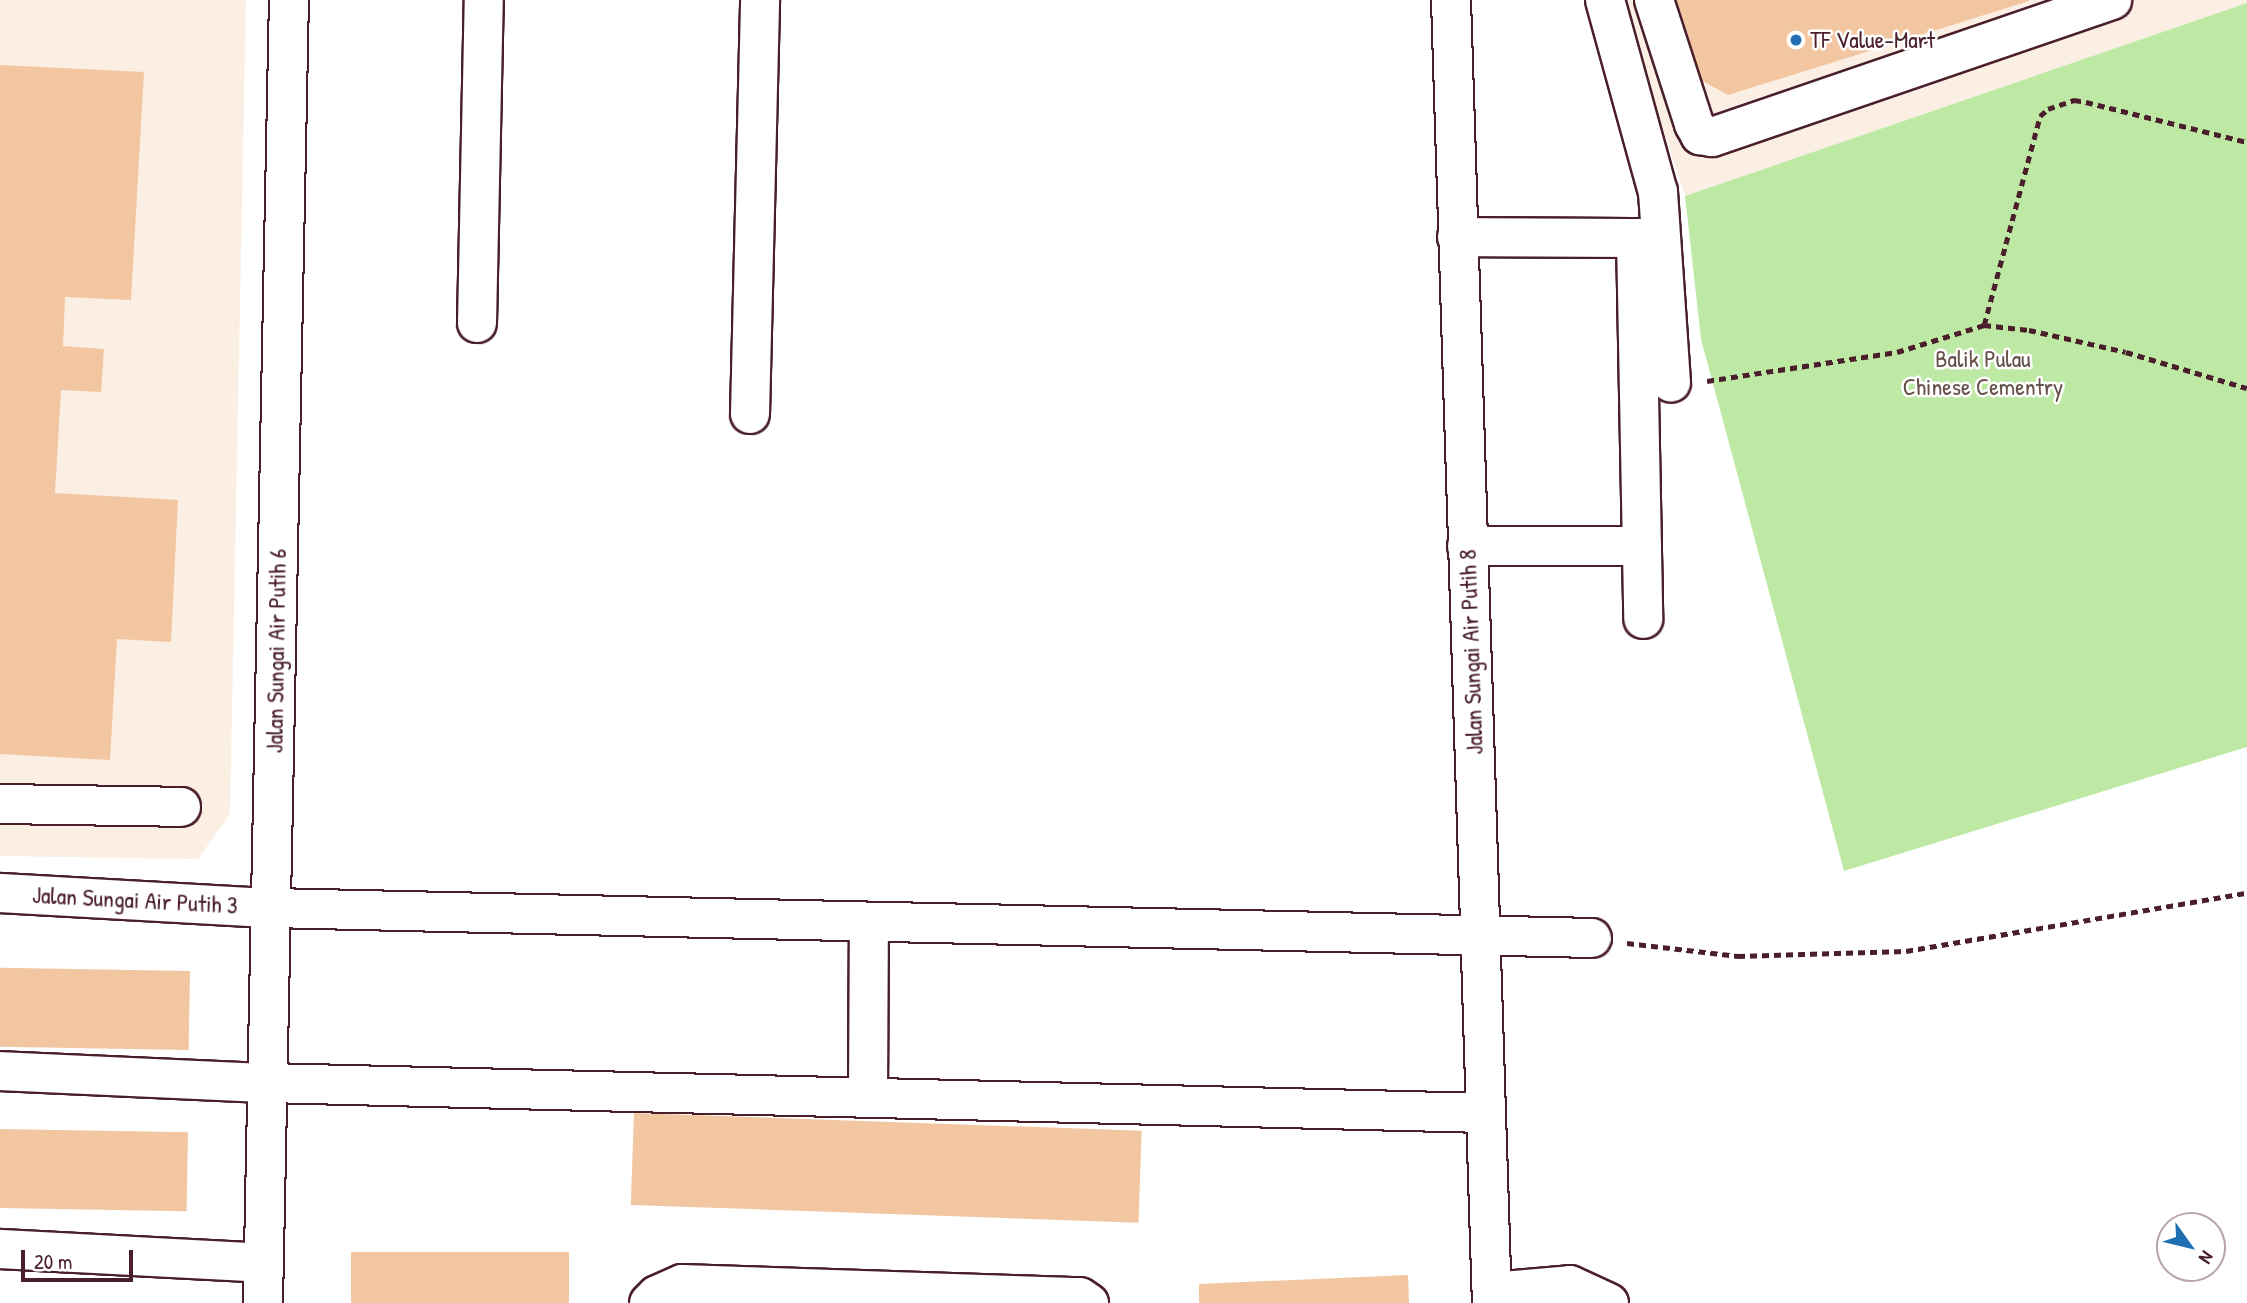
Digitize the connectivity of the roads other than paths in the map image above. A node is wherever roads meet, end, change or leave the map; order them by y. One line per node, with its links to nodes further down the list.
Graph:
1 (289, 0): 19 (street, Jalan Sungai Air Putih 6)
2 (484, 0): 10 (street)
3 (760, 0): 12 (street)
4 (1451, 0): 8 (street, Jalan Sungai Air Putih 8)
5 (1605, 0): 9 (street)
6 (1654, 0): 7 (street)
7 (2112, 0)
8 (1457, 237): 9 (street); 13 (street, Jalan Sungai Air Putih 8)
9 (1648, 238): 11 (street); 14 (street)
10 (477, 323)
11 (1671, 383)
12 (750, 414)
13 (1467, 546): 14 (street); 21 (street, Jalan Sungai Air Putih 8)
14 (1642, 546): 15 (street)
15 (1643, 620)
16 (0, 804): 17 (street)
17 (181, 807)
18 (0, 893): 19 (street, Jalan Sungai Air Putih 3)
19 (271, 908): 20 (street, Jalan Sungai Air Putih 3); 24 (street, Jalan Sungai Air Putih 6)
20 (869, 922): 21 (street, Jalan Sungai Air Putih 3); 25 (street)
21 (1480, 935): 22 (street, Jalan Sungai Air Putih 3); 26 (street, Jalan Sungai Air Putih 8)
22 (1592, 938)
23 (0, 1071): 24 (street)
24 (267, 1083): 25 (street); 28 (street, Jalan Sungai Air Putih 6)
25 (868, 1097): 26 (street)
26 (1486, 1113): 29 (street, Jalan Sungai Air Putih 8)
27 (0, 1249): 28 (street)
28 (264, 1263): 30 (street, Jalan Sungai Air Putih 6)
29 (1492, 1298): 33 (street)
30 (263, 1303)
31 (649, 1303): 32 (street)
32 (1089, 1303)
33 (1609, 1303)

